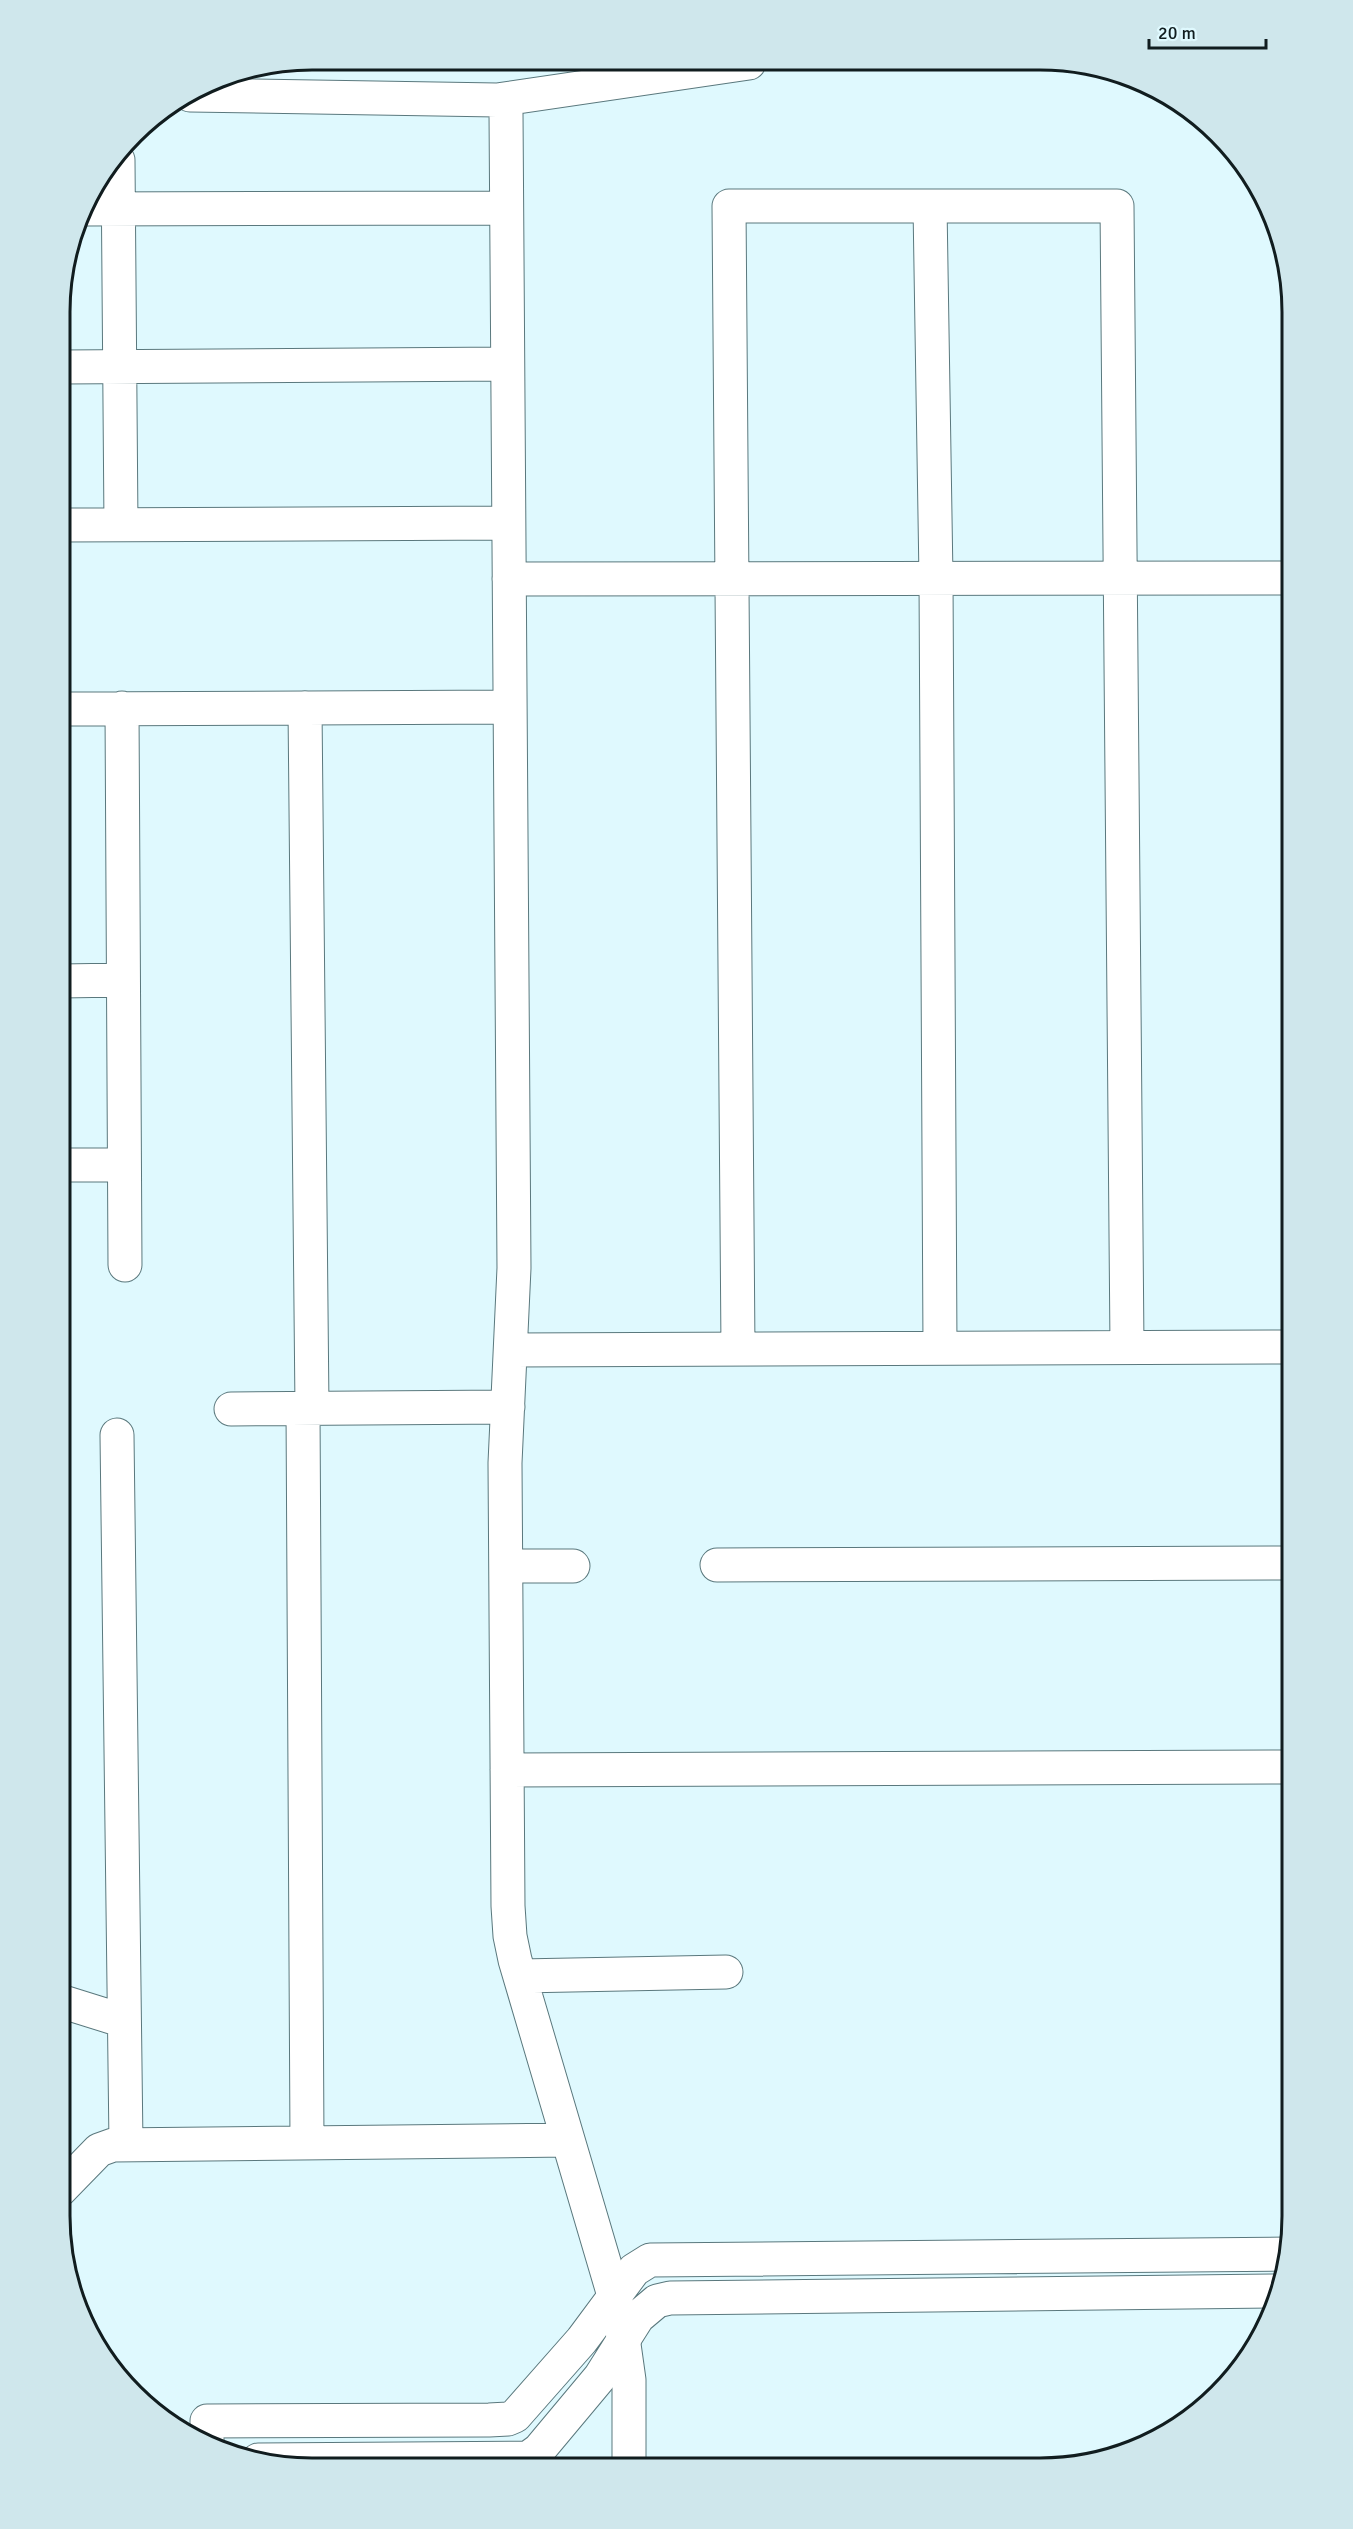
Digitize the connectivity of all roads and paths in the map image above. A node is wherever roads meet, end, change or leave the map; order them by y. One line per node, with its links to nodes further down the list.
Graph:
1 (701, 70): 2 (street)
2 (206, 95)
3 (506, 112): 6 (street)
4 (118, 169): 8 (street)
5 (930, 206): 15 (street); 16 (street); 17 (street)
6 (506, 208): 8 (street); 9 (street)
7 (94, 209): 8 (street)
8 (118, 209): 11 (street)
9 (507, 364): 11 (street); 12 (street)
10 (70, 367): 11 (street)
11 (119, 367): 14 (street)
12 (508, 524): 14 (street); 19 (street)
13 (70, 525): 14 (street)
14 (121, 525)
15 (732, 578): 16 (street); 19 (street); 32 (street)
16 (936, 578): 17 (street); 31 (street)
17 (1120, 578): 18 (street); 29 (street)
18 (1282, 578)
19 (509, 579): 20 (street)
20 (510, 707): 22 (street); 33 (street)
21 (122, 708): 22 (street); 23 (street); 24 (street)
22 (305, 708): 35 (street)
23 (70, 709)
24 (123, 980): 25 (street); 27 (street)
25 (70, 981)
26 (70, 1165): 27 (street)
27 (124, 1165): 28 (street)
28 (125, 1265)
29 (1127, 1347): 30 (street); 31 (street)
30 (1282, 1347)
31 (940, 1348): 32 (street)
32 (738, 1349): 33 (street)
33 (512, 1350): 34 (street)
34 (508, 1407): 35 (street); 40 (street)
35 (308, 1408): 36 (street); 49 (street)
36 (231, 1409)
37 (117, 1435): 47 (street)
38 (1282, 1563): 39 (street)
39 (717, 1565)
40 (506, 1566): 41 (street); 43 (street)
41 (573, 1566)
42 (1282, 1767): 43 (street)
43 (507, 1770): 45 (street)
44 (726, 1972): 45 (street)
45 (520, 1976): 48 (street)
46 (70, 2004): 47 (street)
47 (124, 2021): 50 (street)
48 (568, 2140): 49 (street); 54 (street)
49 (307, 2142): 50 (street)
50 (126, 2144): 51 (street)
51 (70, 2180)
52 (1279, 2254): 54 (street)
53 (1271, 2291): 55 (street)
54 (615, 2295): 55 (street); 56 (street)
55 (625, 2338): 57 (street); 58 (street)
56 (207, 2434)
57 (528, 2458)
58 (629, 2458)

